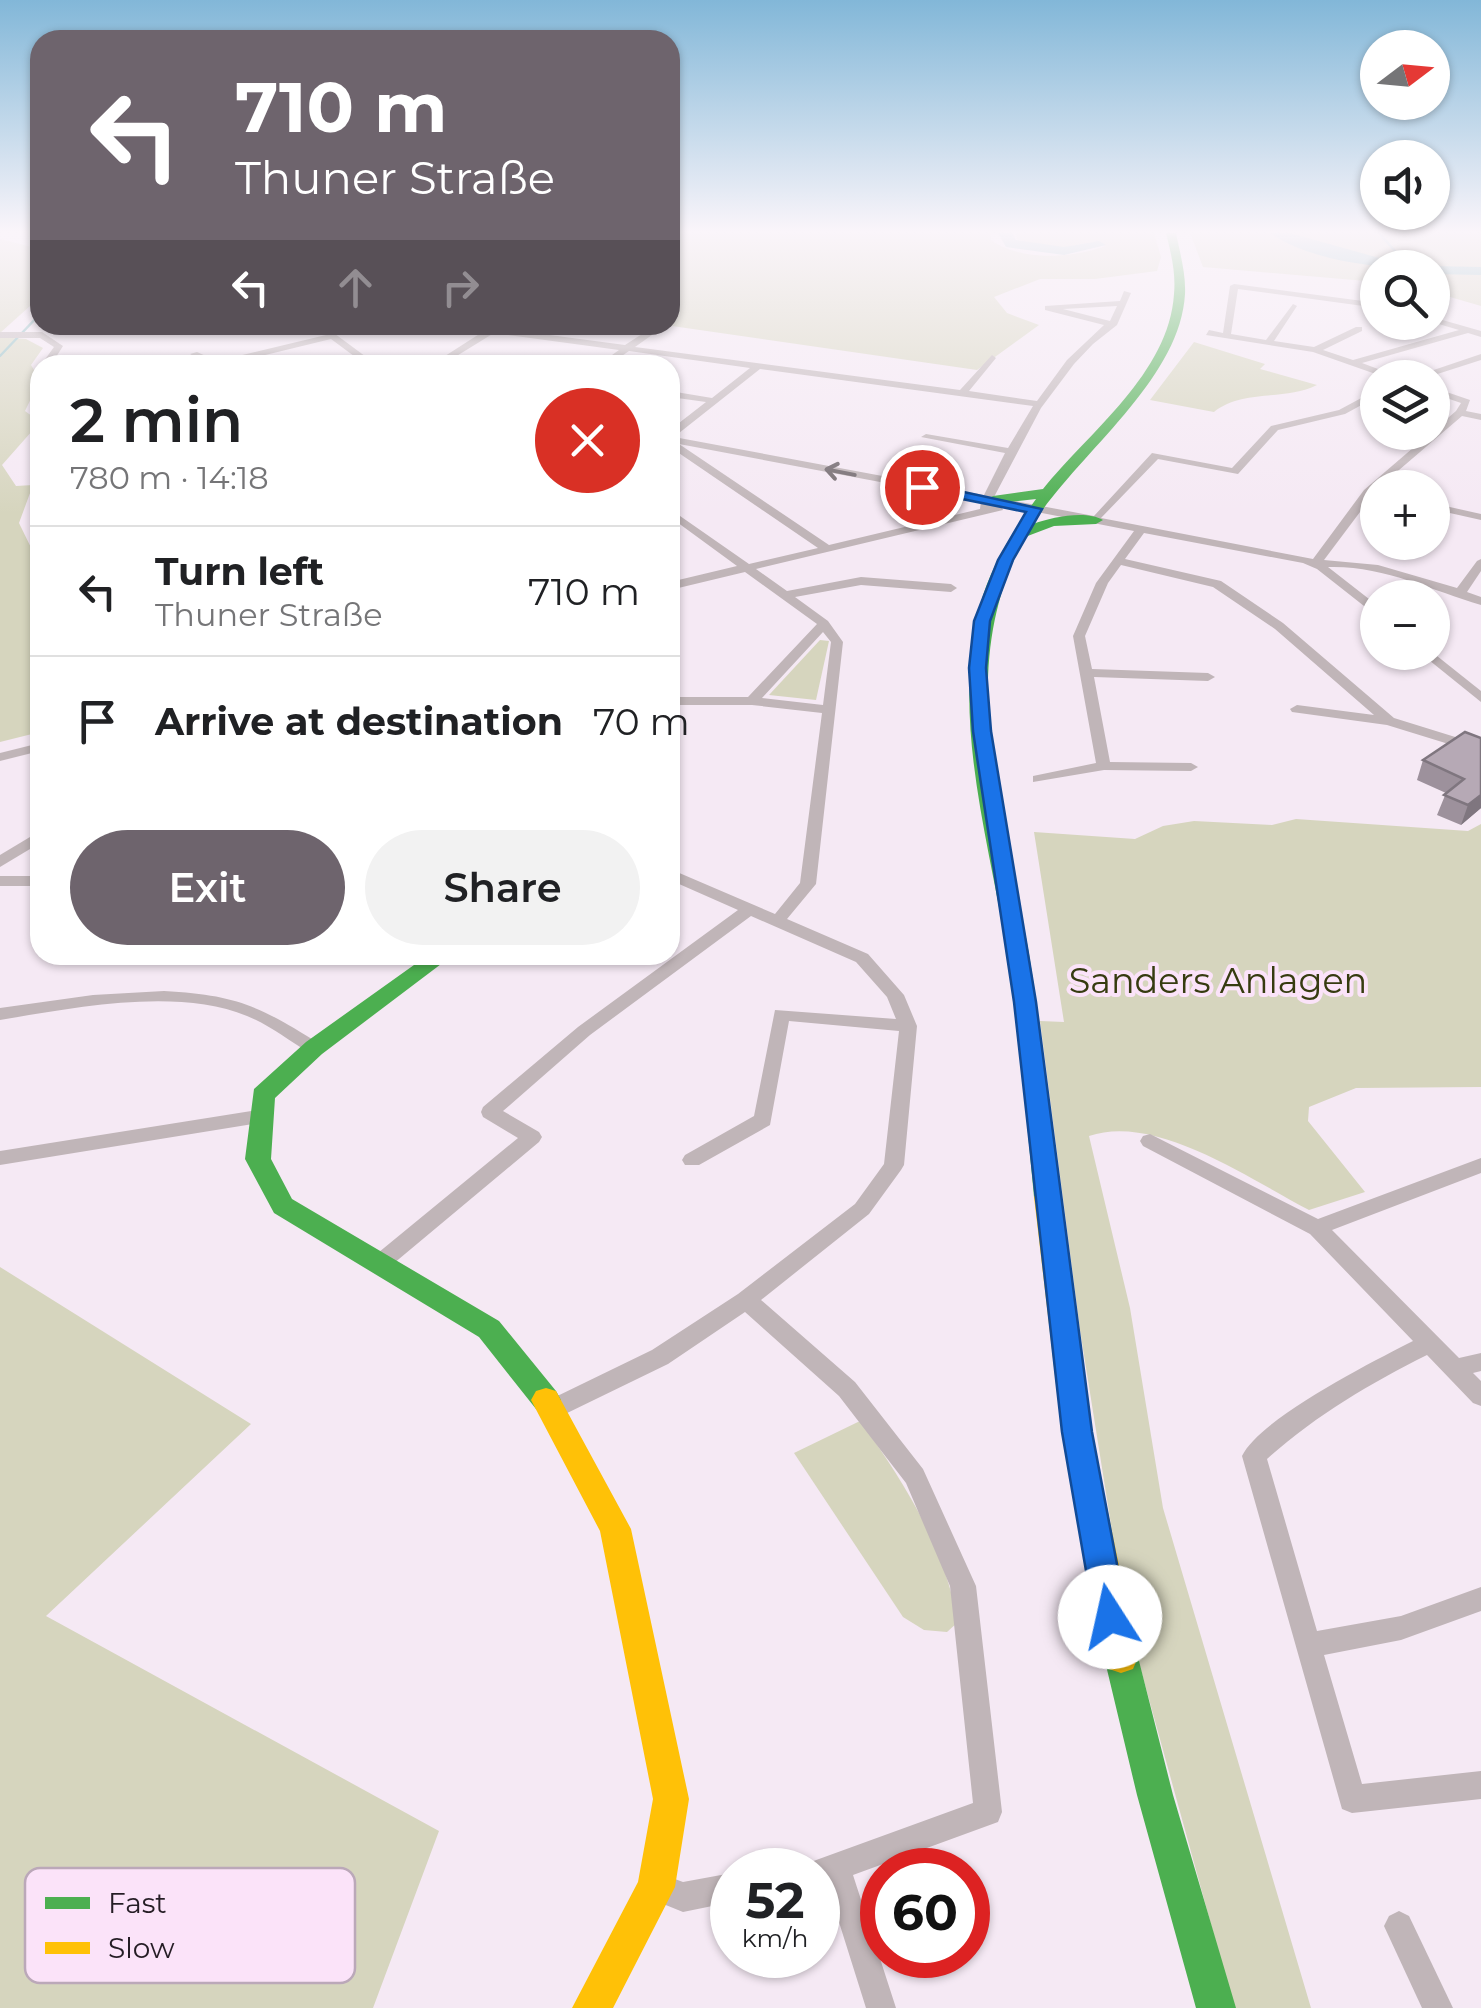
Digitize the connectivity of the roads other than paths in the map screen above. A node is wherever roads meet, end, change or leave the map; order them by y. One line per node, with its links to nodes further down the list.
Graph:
1 (1107, 327): 39 (street)
2 (1174, 327): 49 (main road)
3 (1228, 327): 9 (street)
4 (1279, 327): 18 (street)
5 (1456, 327): 7 (street)
6 (1360, 329): 20 (street)
7 (1468, 330): 10 (street); 30 (street)
8 (1209, 333): 9 (street)
9 (1227, 333): 18 (street)
10 (1481, 334)
11 (3, 335): 12 (street)
12 (30, 335)
13 (42, 335): 21 (street)
14 (477, 335): 24 (street)
15 (536, 335): 19 (street)
16 (646, 335): 19 (street)
17 (333, 336): 22 (street); 23 (street)
18 (1270, 340): 20 (street)
19 (627, 348): 25 (street); 26 (street)
20 (1315, 350): 30 (street)
21 (53, 355)
22 (255, 355)
23 (359, 355)
24 (450, 355)
25 (617, 355)
26 (678, 355)
27 (680, 355): 32 (street)
28 (1481, 357): 33 (street)
29 (992, 358): 34 (street)
30 (1355, 362): 31 (street)
31 (1360, 364)
32 (758, 366): 34 (street); 37 (street)
33 (1450, 367)
34 (962, 394): 39 (street)
35 (680, 396): 37 (street)
36 (1450, 396): 40 (street)
37 (716, 401): 42 (street)
38 (1360, 402): 53 (street)
39 (1042, 404): 46 (street)
40 (1460, 412): 41 (street); 47 (street)
41 (1481, 417)
42 (680, 431)
43 (926, 437): 46 (street)
44 (680, 441): 48 (street, one-way to 44)
45 (680, 446): 57 (street)
46 (1010, 452): 48 (street)
47 (1398, 470)
48 (984, 501): 49 (main road); 57 (street)
49 (1041, 501): 53 (street); 56 (main road)
50 (1360, 509): 59 (street)
51 (1450, 510): 52 (street)
52 (1481, 517)
53 (1097, 518): 55 (street); 56 (main road)
54 (680, 519): 61 (street)
55 (1142, 529): 58 (street); 59 (street)
56 (1019, 534): 120 (main road)
57 (826, 548): 61 (street)
58 (1119, 561): 70 (street); 77 (street)
59 (1315, 564): 64 (street); 66 (street)
60 (1481, 564): 64 (street)
61 (749, 567): 62 (street); 65 (street)
62 (680, 584)
63 (951, 588): 65 (street)
64 (1460, 594): 67 (street)
65 (786, 595): 68 (street)
66 (1360, 599)
67 (1481, 601)
68 (824, 624): 74 (street); 75 (street)
69 (1448, 670): 72 (street)
70 (1088, 673): 71 (street); 81 (street)
71 (1208, 677)
72 (1481, 698)
73 (680, 701): 74 (street)
74 (752, 702): 75 (street)
75 (826, 709): 90 (street)
76 (1297, 709): 77 (street)
77 (1388, 721): 79 (street)
78 (30, 749): 80 (street)
79 (1481, 750)
80 (0, 757)
81 (1104, 766): 82 (street); 83 (street)
82 (1191, 767)
83 (1038, 779)
84 (30, 842): 85 (street)
85 (0, 862)
86 (680, 878): 89 (street)
87 (0, 881): 88 (street)
88 (30, 881)
89 (750, 910): 90 (street); 91 (street)
90 (778, 920): 95 (street)
91 (680, 961)
92 (428, 965): 96 (main road)
93 (675, 965): 103 (street)
94 (0, 1014): 96 (street)
95 (908, 1026): 100 (street); 104 (street)
96 (314, 1048): 97 (main road)
97 (258, 1117): 99 (street); 103 (main road)
98 (1150, 1141): 102 (street)
99 (0, 1158)
100 (692, 1160)
101 (1481, 1165): 102 (street)
102 (1317, 1228): 105 (street)
103 (380, 1264): 109 (main road)
104 (746, 1300): 109 (street); 113 (street)
105 (1428, 1344): 107 (street); 111 (street)
106 (1481, 1362): 107 (street)
107 (1454, 1369): 108 (street)
108 (1481, 1396)
109 (553, 1409): 114 (main road)
110 (1481, 1600): 111 (street)
111 (1309, 1645): 112 (street)
112 (1481, 1786)
113 (840, 1866)
114 (656, 1887): 115 (street); 118 (main road)
115 (710, 1892)
116 (840, 1904): 119 (street)
117 (1399, 1926): 121 (street)
118 (592, 2008)
119 (881, 2008)
120 (1216, 2008)
121 (1438, 2008)

